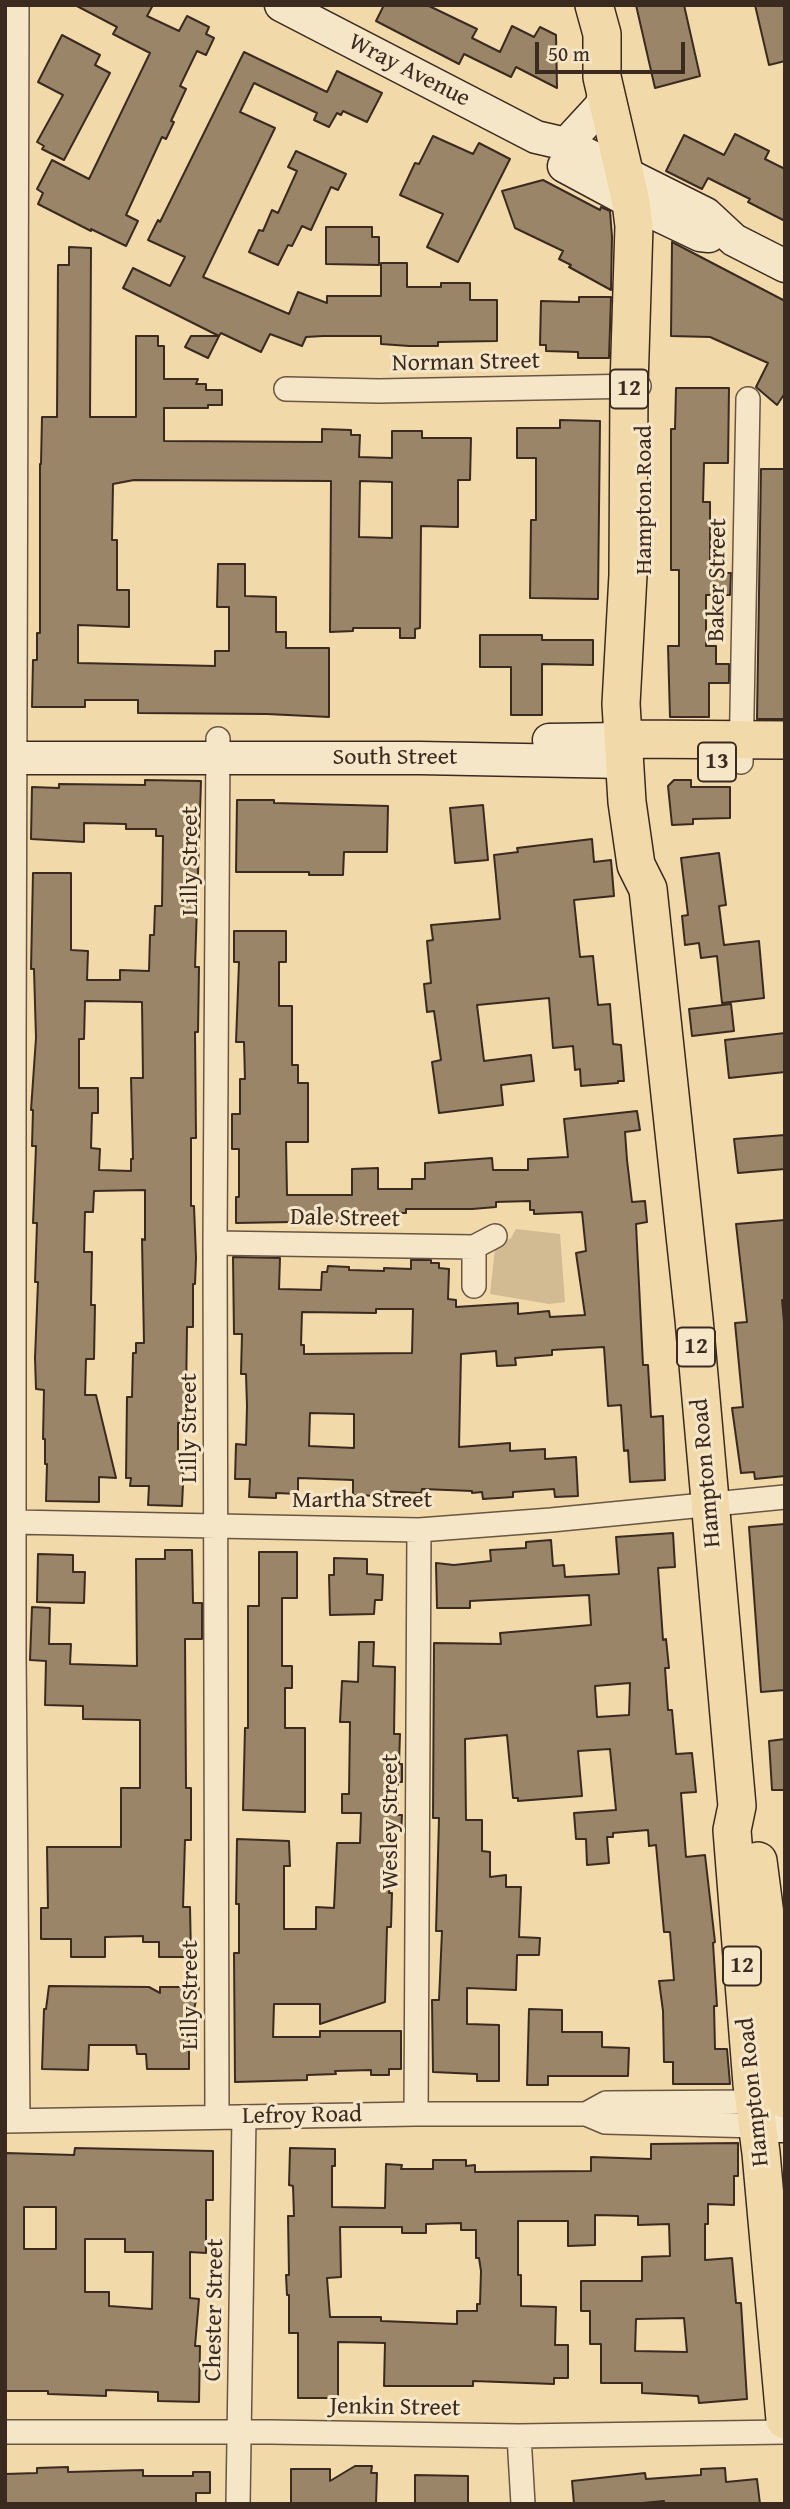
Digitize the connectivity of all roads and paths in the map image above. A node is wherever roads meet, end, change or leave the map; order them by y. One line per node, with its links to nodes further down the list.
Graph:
1 (17, 5): 12 (street)
2 (281, 5): 5 (street, Wray Avenue)
3 (598, 20): 4 (main road, Hampton Road / 12); 6 (main road, Hampton Road / 12)
4 (606, 89): 5 (street); 6 (main road, Hampton Road / 12)
5 (551, 141): 6 (street, Wray Avenue)
6 (641, 194): 7 (street, Wray Avenue); 8 (main road, Hampton Road / 12)
7 (785, 265)
8 (638, 386): 9 (street, Norman Street); 14 (main road, Hampton Road / 12)
9 (286, 389)
10 (748, 399): 15 (street, Baker Street)
11 (785, 740): 15 (main road, South Street / 13)
12 (10, 747): 13 (street, South Street / 13); 17 (street)
13 (218, 749): 14 (street, South Street / 13); 19 (street, Lilly Street)
14 (636, 751): 15 (main road, South Street / 13); 24 (main road, Hampton Road / 12)
15 (741, 751): 16 (main road, South Street / 13)
16 (785, 762)
17 (9, 1044): 22 (street)
18 (495, 1237): 20 (street, Dale Street)
19 (215, 1243): 20 (street, Dale Street); 26 (street, Lilly Street)
20 (474, 1247): 21 (street)
21 (474, 1286)
22 (10, 1384): 25 (street)
23 (785, 1497): 24 (street, Martha Street)
24 (709, 1504): 27 (street, Martha Street); 30 (main road, Hampton Road / 12)
25 (14, 1522): 26 (street, Martha Street); 28 (street)
26 (217, 1526): 27 (street, Martha Street); 32 (street, Lilly Street)
27 (419, 1530): 31 (street, Wesley Street)
28 (10, 1673): 29 (street)
29 (11, 1963): 34 (street)
30 (773, 2111): 31 (street, Lefroy Road); 35 (main road, Hampton Road / 12)
31 (416, 2114): 33 (street, Lefroy Road)
32 (217, 2117): 33 (street, Lefroy Road); 34 (street, Lefroy Road)
33 (244, 2117): 37 (street, Chester Street)
34 (11, 2121)
35 (785, 2420)
36 (5, 2432): 37 (street, Jenkin Street)
37 (240, 2432): 39 (street, Jenkin Street); 40 (street, Chester Street)
38 (785, 2432): 39 (street, Jenkin Street)
39 (519, 2436): 41 (street)
40 (238, 2504)
41 (523, 2504)

